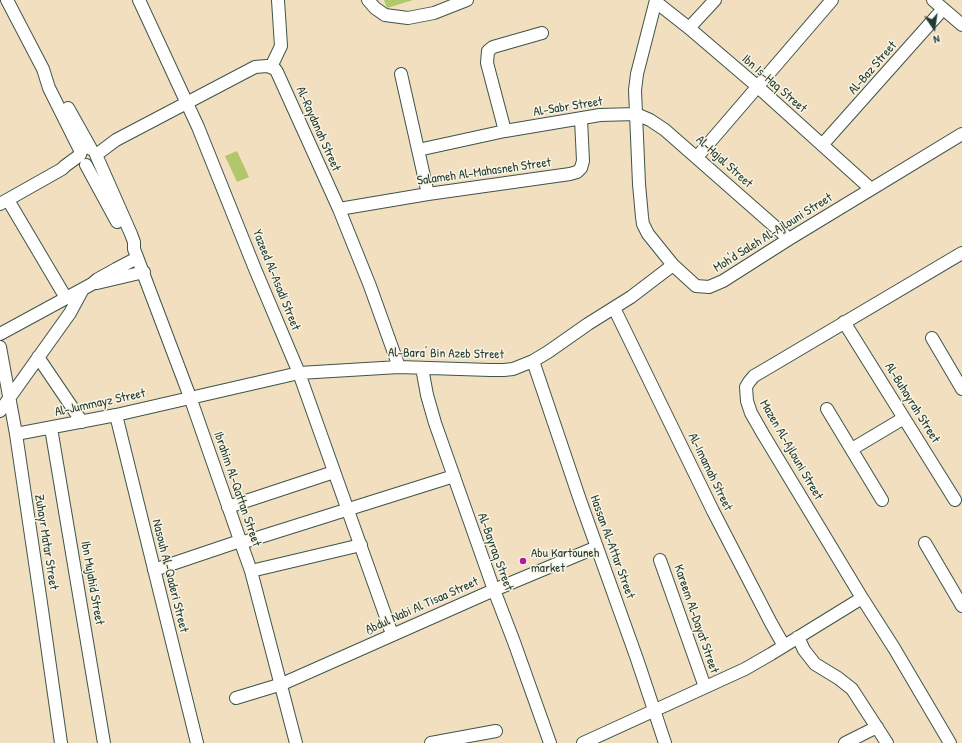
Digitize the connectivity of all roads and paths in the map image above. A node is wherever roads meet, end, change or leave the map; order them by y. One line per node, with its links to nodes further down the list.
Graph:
1 (7, 0): 24 (street, Ibrahim Al-Qattan Street)
2 (139, 0): 17 (street, Yazeed Al-Asadi Street)
3 (278, 0): 14 (street)
4 (368, 0): 5 (street)
5 (467, 0)
6 (715, 0): 12 (street)
7 (832, 0): 16 (street)
8 (933, 0): 10 (street)
9 (656, 1): 12 (street, Ibn Is-Haq Street); 18 (street, Moh'd Saleh Al-Ajlouni Street)
10 (944, 9): 11 (street); 22 (street, Al-Baz Street)
11 (962, 25)
12 (689, 28): 16 (street, Ibn Is-Haq Street)
13 (542, 33): 20 (street)
14 (271, 67): 17 (street); 29 (street, Al-Raydanah Street)
15 (401, 74): 23 (street)
16 (758, 87): 22 (street, Ibn Is-Haq Street); 25 (street)
17 (188, 104): 24 (street); 46 (street, Yazeed Al-Asadi Street)
18 (636, 114): 19 (street, Al-Sabr Street); 25 (street, Al-Hajal Street); 33 (street, Moh'd Saleh Al-Ajlouni Street)
19 (581, 119): 20 (street, Al-Sabr Street); 27 (street, Salameh Al-Mahasneh Street)
20 (505, 131): 23 (street, Al-Sabr Street)
21 (962, 134): 26 (street, Moh'd Saleh Al-Ajlouni Street)
22 (822, 145): 26 (street, Ibn Is-Haq Street)
23 (418, 150): 27 (street)
24 (88, 156): 28 (street); 31 (street, Ibrahim Al-Qattan Street)
25 (698, 157): 30 (street, Al-Hajal Street)
26 (871, 189): 30 (street, Moh'd Saleh Al-Ajlouni Street)
27 (428, 194): 29 (street, Salameh Al-Mahasneh Street)
28 (4, 202): 36 (street)
29 (339, 209): 44 (street, Al-Raydanah Street)
30 (789, 239): 33 (street, Moh'd Saleh Al-Ajlouni Street)
31 (136, 254): 34 (street, Ibrahim Al-Qattan Street); 35 (street)
32 (960, 259): 38 (street, Mazen Al-Ajlouni Street)
33 (673, 265): 37 (street, Al-Bara' Bin Azeb Street)
34 (144, 272): 35 (street); 49 (street, Ibrahim Al-Qattan Street)
35 (87, 286): 36 (street); 42 (street)
36 (66, 298): 39 (street)
37 (614, 308): 43 (street, Al-Bara' Bin Azeb Street); 76 (street, Al-Imamah Street)
38 (844, 322): 53 (street, Al-Buhayrah Street); 72 (street, Mazen Al-Ajlouni Street)
39 (0, 334)
40 (932, 338): 47 (street)
41 (0, 347): 48 (street, Zuhayr Matar Street)
42 (38, 357): 48 (street); 54 (street)
43 (533, 361): 45 (street, Al-Bara' Bin Azeb Street); 67 (street, Hassan Al-Attar Street)
44 (399, 367): 45 (street, Al-Bara' Bin Azeb Street); 46 (street, Al-Bara' Bin Azeb Street)
45 (422, 368): 59 (street, Al-Bayraq Street)
46 (299, 373): 49 (street, Al-Bara' Bin Azeb Street); 58 (street, Yazeed Al-Asadi Street)
47 (961, 386)
48 (9, 396): 51 (street); 56 (street, Zuhayr Matar Street)
49 (190, 397): 52 (street, Al-Jummayz Street); 62 (street, Ibrahim Al-Qattan Street)
50 (827, 409): 57 (street)
51 (0, 411)
52 (116, 415): 54 (street, Al-Jummayz Street); 69 (street, Nasouh Al-Qaderi Street)
53 (904, 418): 57 (street); 61 (street, Al-Buhayrah Street)
54 (82, 422): 55 (street, Al-Jummayz Street)
55 (51, 428): 56 (street, Al-Jummayz Street); 84 (street, Ibn Mujahid Street)
56 (16, 434): 83 (street, Zuhayr Matar Street)
57 (852, 449): 60 (street)
58 (334, 472): 62 (street); 63 (street, Yazeed Al-Asadi Street)
59 (454, 476): 63 (street); 71 (street, Al-Bayraq Street)
60 (882, 500)
61 (955, 500)
62 (228, 507): 64 (street, Ibrahim Al-Qattan Street)
63 (348, 509): 64 (street); 66 (street, Yazeed Al-Asadi Street)
64 (241, 542): 69 (street); 70 (street, Ibrahim Al-Qattan Street)
65 (925, 543): 73 (street)
66 (361, 545): 70 (street); 74 (street, Yazeed Al-Asadi Street)
67 (597, 547): 71 (street, ِAbdul Nabi Al Tisaa Street); 80 (street, Hassan Al-Attar Street)
68 (660, 560): 78 (street, Kareem Al-Dayat Street)
69 (154, 570): 85 (street, Nasouh Al-Qaderi Street)
70 (251, 571): 77 (street, Ibrahim Al-Qattan Street)
71 (494, 590): 74 (street, ِAbdul Nabi Al Tisaa Street); 88 (street, Al-Bayraq Street)
72 (862, 598): 75 (street); 93 (street, Mazen Al-Ajlouni Street)
73 (962, 606)
74 (392, 634): 77 (street, ِAbdul Nabi Al Tisaa Street)
75 (798, 637): 76 (street); 81 (street)
76 (784, 646): 78 (street)
77 (282, 684): 79 (street, ِAbdul Nabi Al Tisaa Street); 86 (street, Ibrahim Al-Qattan Street)
78 (705, 687): 80 (street)
79 (236, 698)
80 (654, 711): 89 (street); 90 (street, Hassan Al-Attar Street)
81 (877, 727): 91 (street); 92 (street)
82 (496, 731): 87 (street)
83 (61, 743)
84 (104, 743)
85 (197, 743)
86 (296, 743)
87 (431, 743)
88 (550, 743)
89 (583, 743)
90 (664, 743)
91 (845, 743)
92 (887, 743)
93 (950, 743)

